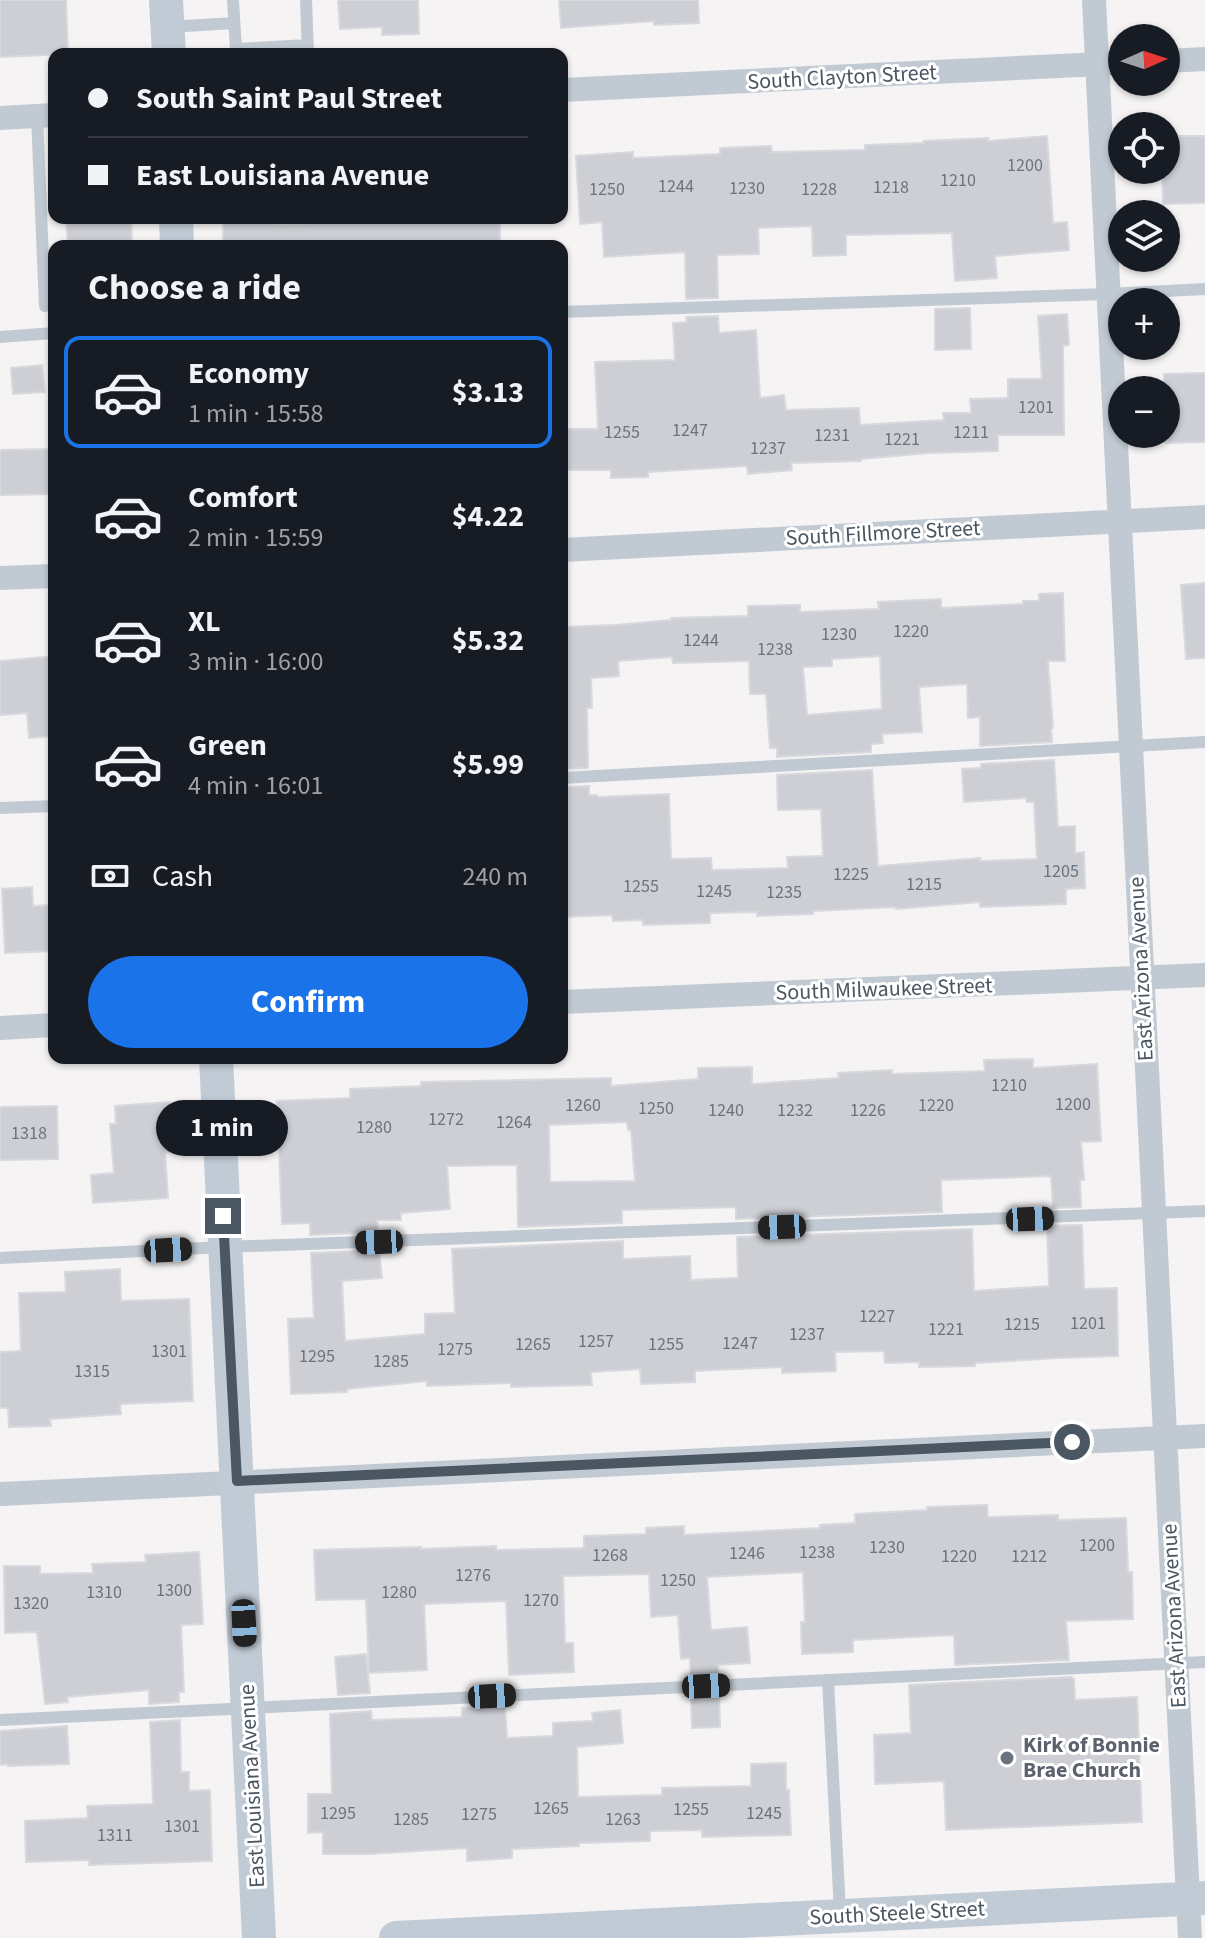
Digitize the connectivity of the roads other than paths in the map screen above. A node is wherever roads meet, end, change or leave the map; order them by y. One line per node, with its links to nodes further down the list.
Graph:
1 (233, 0): 4 (lane)
2 (306, 0): 7 (lane)
3 (1094, 0): 8 (street, East Arizona Avenue)
4 (234, 23): 5 (lane); 6 (lane)
5 (167, 27)
6 (236, 48)
7 (308, 48)
8 (1108, 56)
9 (1205, 59): 10 (street)
10 (1180, 60)
11 (1108, 64): 12 (street, South Clayton Street)
12 (568, 90)
13 (1110, 96): 16 (street, East Arizona Avenue)
14 (46, 116): 15 (street); 20 (lane)
15 (0, 118)
16 (1108, 288)
17 (1205, 289): 18 (lane)
18 (1180, 290)
19 (1108, 294): 21 (lane)
20 (45, 306)
21 (568, 312)
22 (48, 333): 23 (lane)
23 (0, 337)
24 (1111, 360): 26 (street, East Arizona Avenue)
25 (1205, 517): 26 (street, South Fillmore Street)
26 (1119, 521): 27 (street, South Fillmore Street); 31 (street, East Arizona Avenue)
27 (568, 550)
28 (48, 576): 29 (street)
29 (0, 578)
30 (1205, 742): 31 (lane)
31 (1130, 746): 32 (lane); 36 (street, East Arizona Avenue)
32 (568, 778)
33 (48, 806): 34 (lane)
34 (0, 808)
35 (1205, 975): 36 (street, South Milwaukee Street)
36 (1142, 978): 37 (street, South Milwaukee Street); 42 (street, East Arizona Avenue)
37 (568, 1002)
38 (48, 1025): 39 (street)
39 (0, 1028)
40 (216, 1064): 43 (street, East Louisiana Avenue)
41 (1205, 1211): 42 (lane)
42 (1154, 1214): 43 (lane); 46 (street, East Arizona Avenue)
43 (224, 1247): 44 (lane); 47 (street, East Louisiana Avenue)
44 (0, 1258)
45 (1205, 1436): 46 (street)
46 (1165, 1438): 47 (street); 50 (street, East Arizona Avenue)
47 (237, 1481): 48 (street); 52 (street, East Louisiana Avenue)
48 (0, 1494)
49 (1205, 1662): 50 (lane)
50 (1176, 1663): 51 (lane); 54 (street, East Arizona Avenue)
51 (828, 1680): 52 (lane); 55 (lane)
52 (248, 1708): 53 (lane); 56 (street, East Louisiana Avenue)
53 (0, 1720)
54 (1197, 1899): 55 (street, South Steele Street); 58 (street, East Arizona Avenue)
55 (841, 1916): 57 (street, South Steele Street)
56 (259, 1938)
57 (396, 1938)
58 (1190, 1938)

